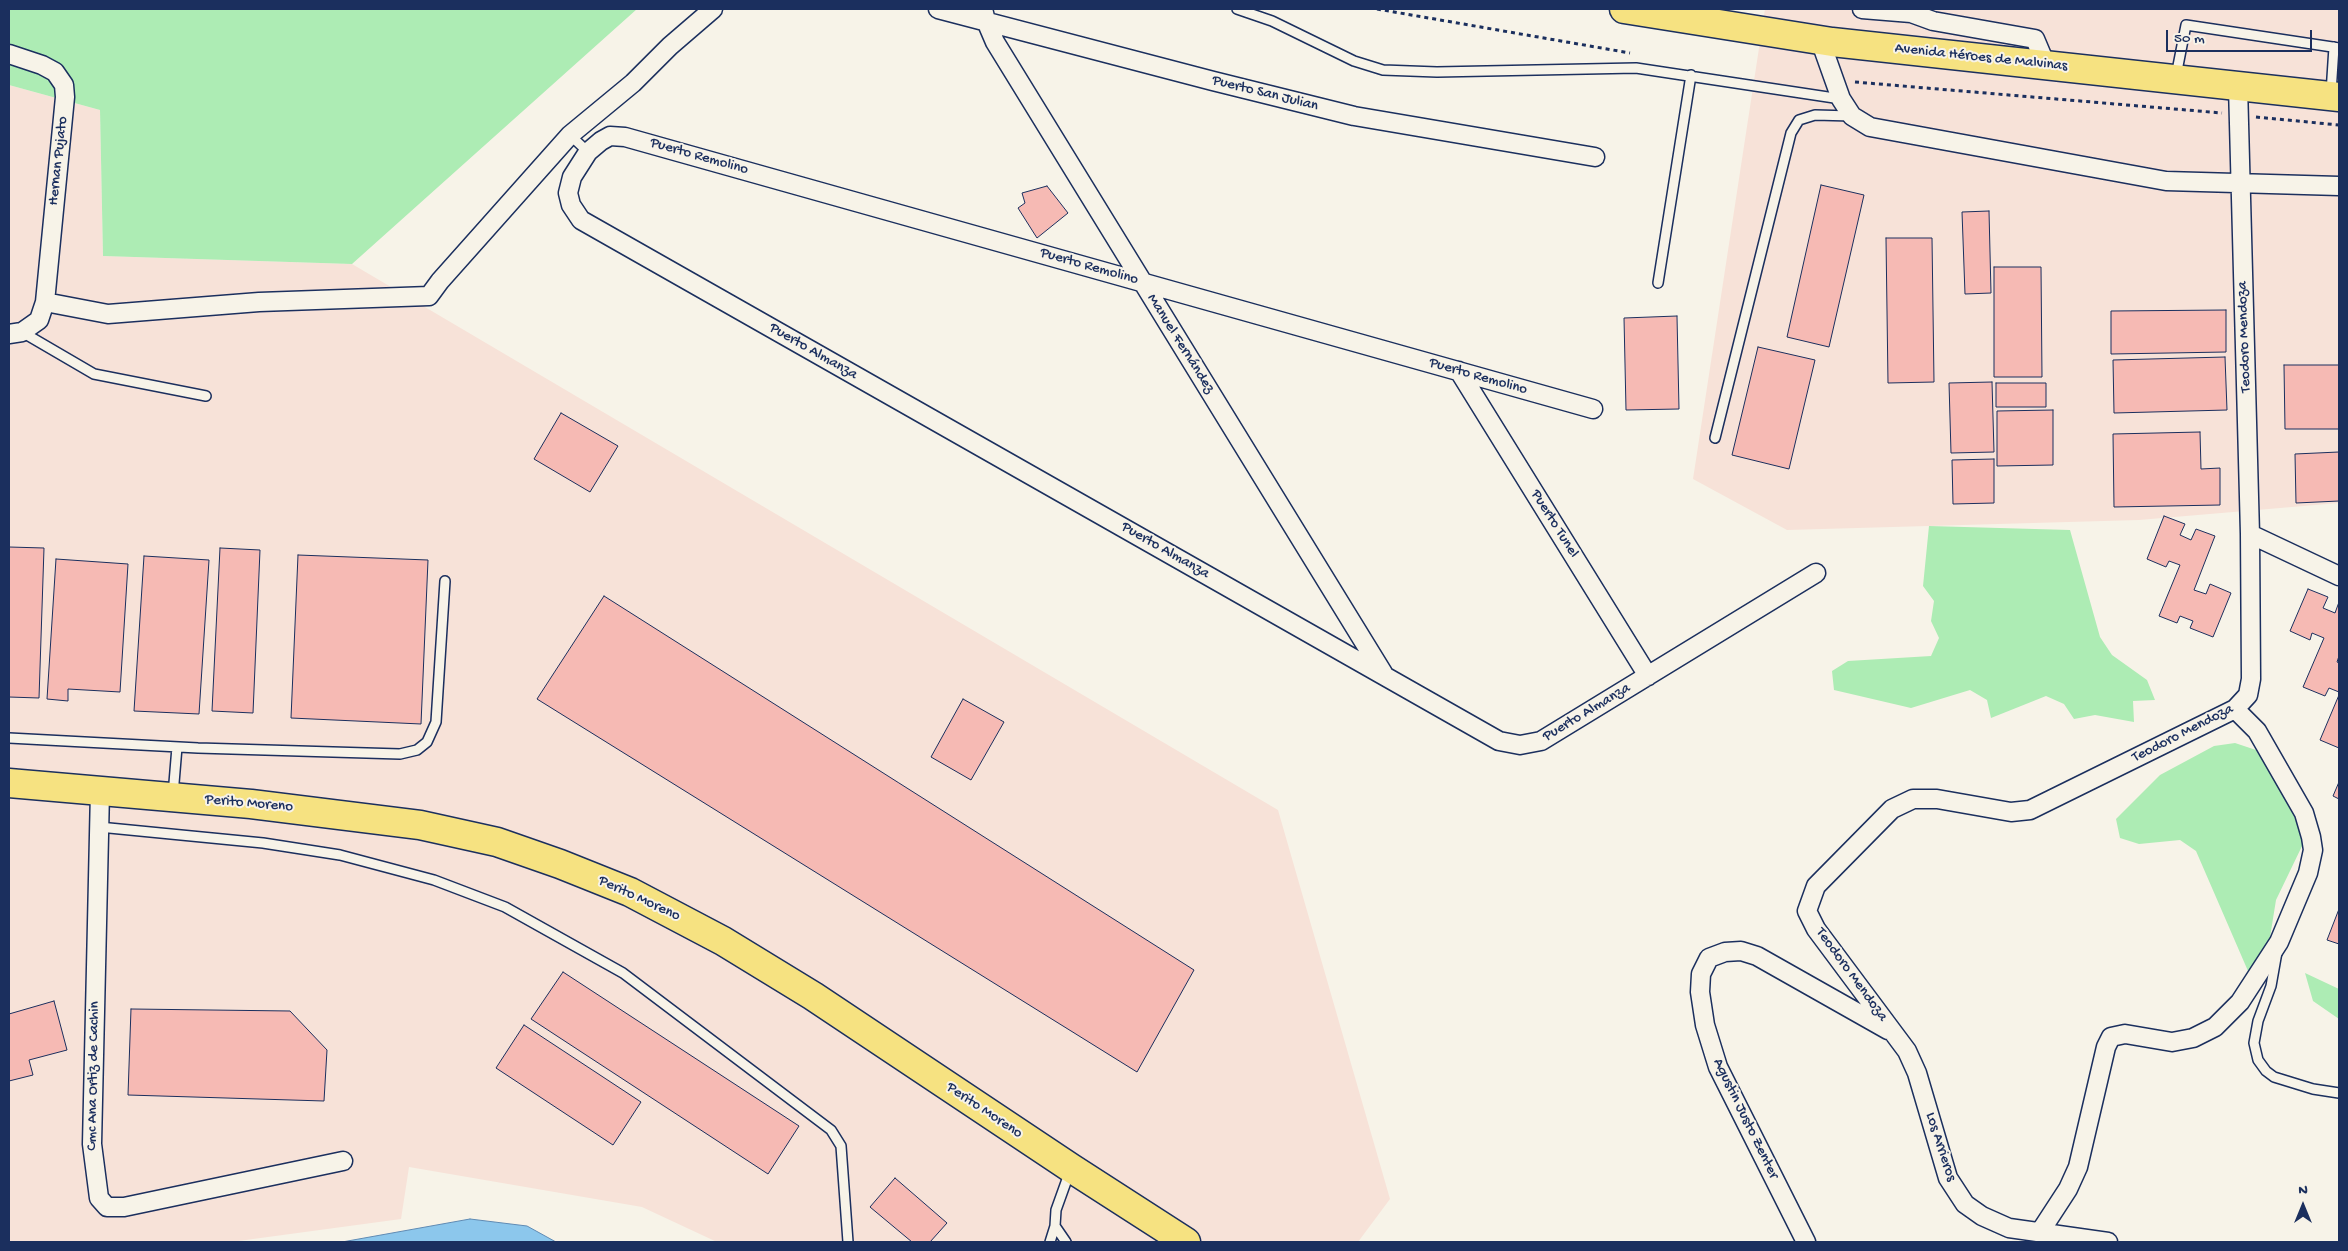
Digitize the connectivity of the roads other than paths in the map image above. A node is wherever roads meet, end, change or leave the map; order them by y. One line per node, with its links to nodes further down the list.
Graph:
1 (713, 9): 18 (street)
2 (938, 9): 7 (street, Puerto San Julian)
3 (1237, 9): 12 (lane)
4 (1624, 9): 8 (main road, Avenida Héroes de Malvinas)
5 (1862, 9): 6 (street)
6 (1911, 11): 11 (street)
7 (985, 15): 20 (street, Puerto San Julian); 23 (street, Manuel Fernández)
8 (1820, 40): 11 (main road, Avenida Héroes de Malvinas); 16 (street)
9 (2337, 47): 13 (lane); 15 (lane)
10 (9, 54): 25 (street, Hernan Pujato)
11 (2046, 65): 13 (main road, Avenida Héroes de Malvinas)
12 (1691, 75): 16 (lane); 24 (lane)
13 (2175, 79): 14 (main road, Avenida Héroes de Malvinas)
14 (2238, 86): 15 (main road, Avenida Héroes de Malvinas); 21 (street, Teodoro Mendoza)
15 (2335, 96)
16 (1840, 99): 17 (street)
17 (1852, 116): 21 (street); 30 (lane)
18 (570, 135): 19 (lane); 25 (street)
19 (588, 152): 23 (street, Puerto Remolino); 35 (street, Puerto Almanza)
20 (1595, 157)
21 (2241, 183): 22 (street); 31 (street, Teodoro Mendoza)
22 (2339, 186)
23 (1142, 282): 27 (street, Puerto Remolino); 35 (street, Manuel Fernández)
24 (1658, 283)
25 (45, 302): 26 (street)
26 (15, 333): 28 (lane)
27 (1459, 371): 29 (street, Puerto Remolino); 36 (street, Puerto Tunel)
28 (206, 396)
29 (1593, 409)
30 (1715, 438)
31 (2250, 534): 33 (street); 37 (street, Teodoro Mendoza)
32 (1816, 573): 36 (street, Puerto Almanza)
33 (2339, 576)
34 (445, 582): 39 (lane)
35 (1384, 676): 36 (street, Puerto Almanza)
36 (1648, 676)
37 (2235, 709): 44 (street); 45 (street, Teodoro Mendoza)
38 (9, 738): 39 (lane)
39 (177, 747): 42 (lane)
40 (9, 783): 41 (main road, Perito Moreno)
41 (100, 791): 42 (main road, Perito Moreno); 43 (street, Cmc Ana Ortiz de Cachin)
42 (173, 798): 48 (main road, Perito Moreno)
43 (99, 827): 47 (street, Cmc Ana Ortiz de Cachin); 51 (lane)
44 (2279, 942): 46 (lane); 50 (street)
45 (1892, 1033): 50 (street, Los Arrieros); 55 (street, Agustin Justo Zenter)
46 (2339, 1093)
47 (342, 1161)
48 (1070, 1168): 49 (lane); 54 (main road, Perito Moreno)
49 (1055, 1226): 52 (lane); 53 (lane)
50 (2040, 1232): 56 (street, Los Arrieros)
51 (848, 1242)
52 (1050, 1242)
53 (1066, 1242)
54 (1186, 1242)
55 (1806, 1242)
56 (2108, 1242)

